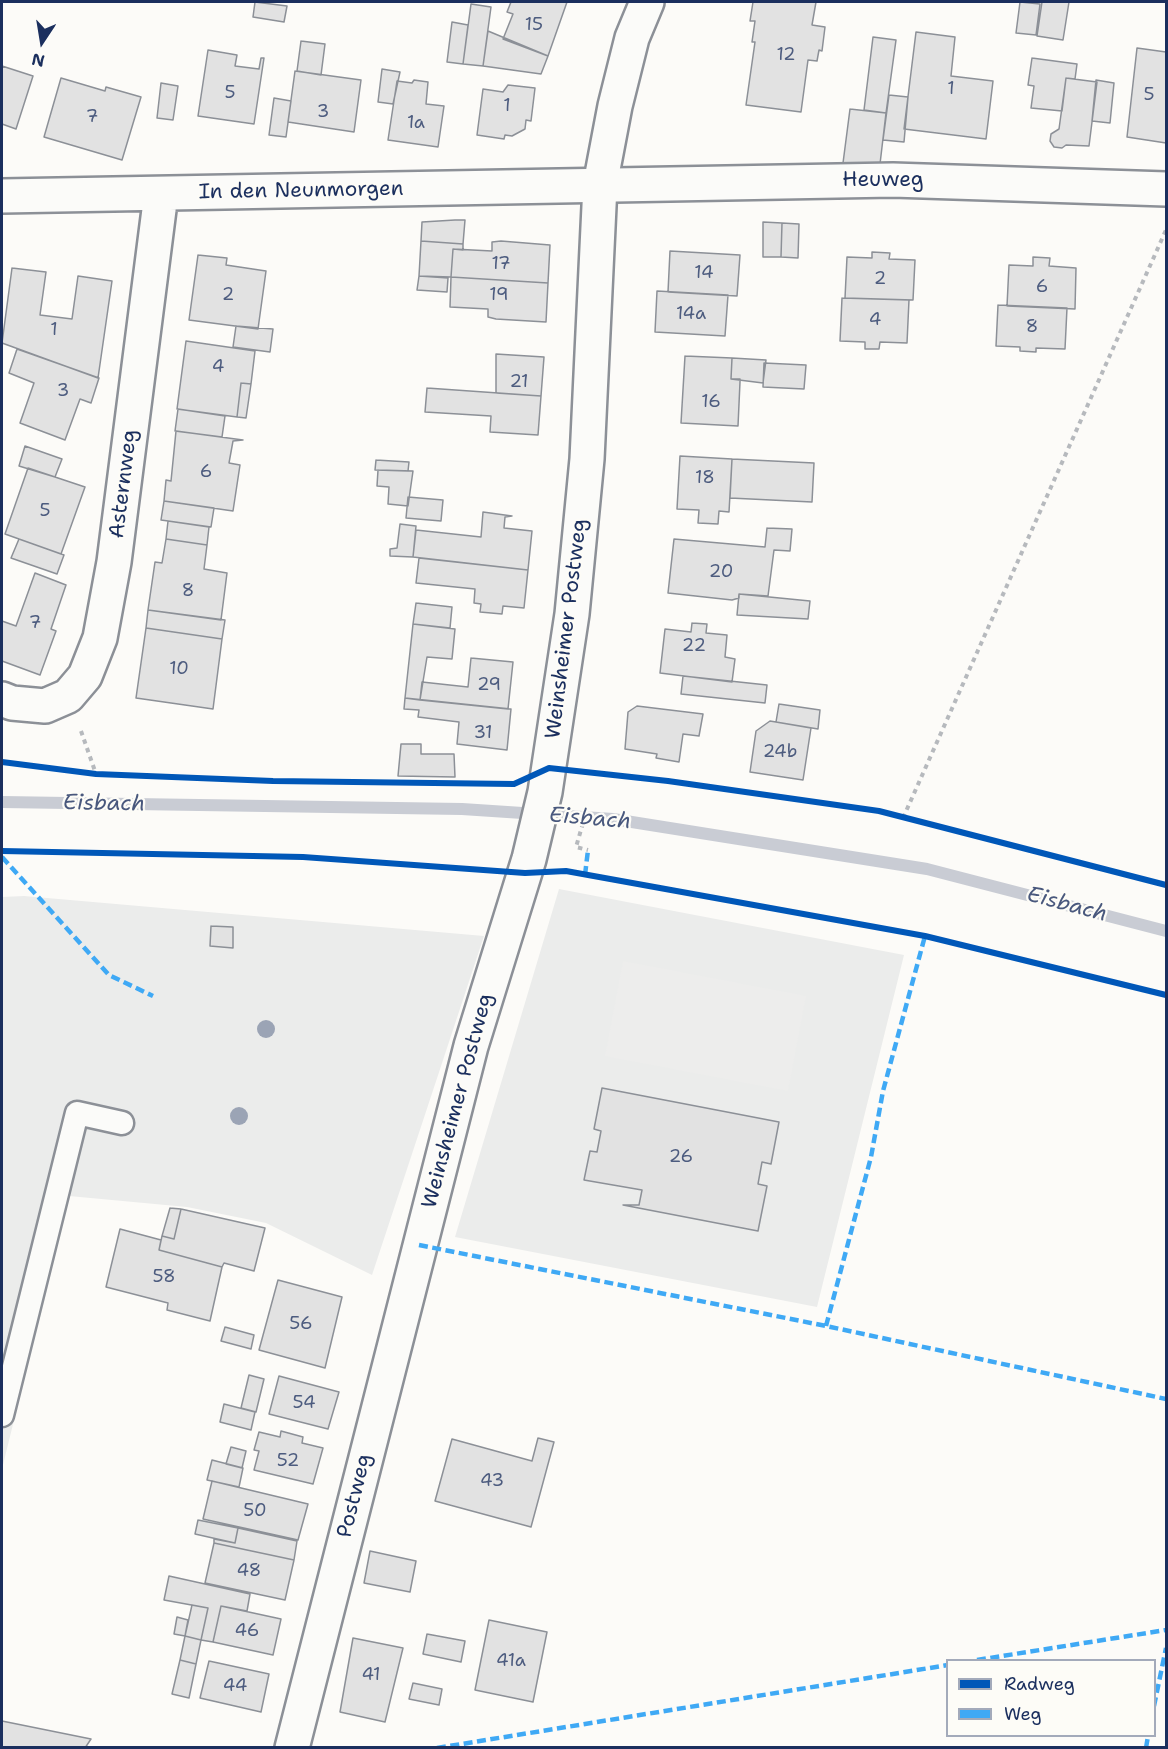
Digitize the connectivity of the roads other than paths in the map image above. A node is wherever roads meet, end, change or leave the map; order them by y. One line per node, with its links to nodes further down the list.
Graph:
1 (647, 2): 2 (street, Weinsheimer Postweg)
2 (600, 185): 3 (street, Heuweg); 4 (street, In den Neunmorgen); 8 (street, Weinsheimer Postweg)
3 (1167, 189)
4 (161, 194): 5 (street, In den Neunmorgen); 6 (street, Asternweg)
5 (2, 196)
6 (2, 699)
7 (122, 1123): 9 (lane)
8 (419, 1245): 10 (street, Postweg)
9 (2, 1415)
10 (292, 1748)

